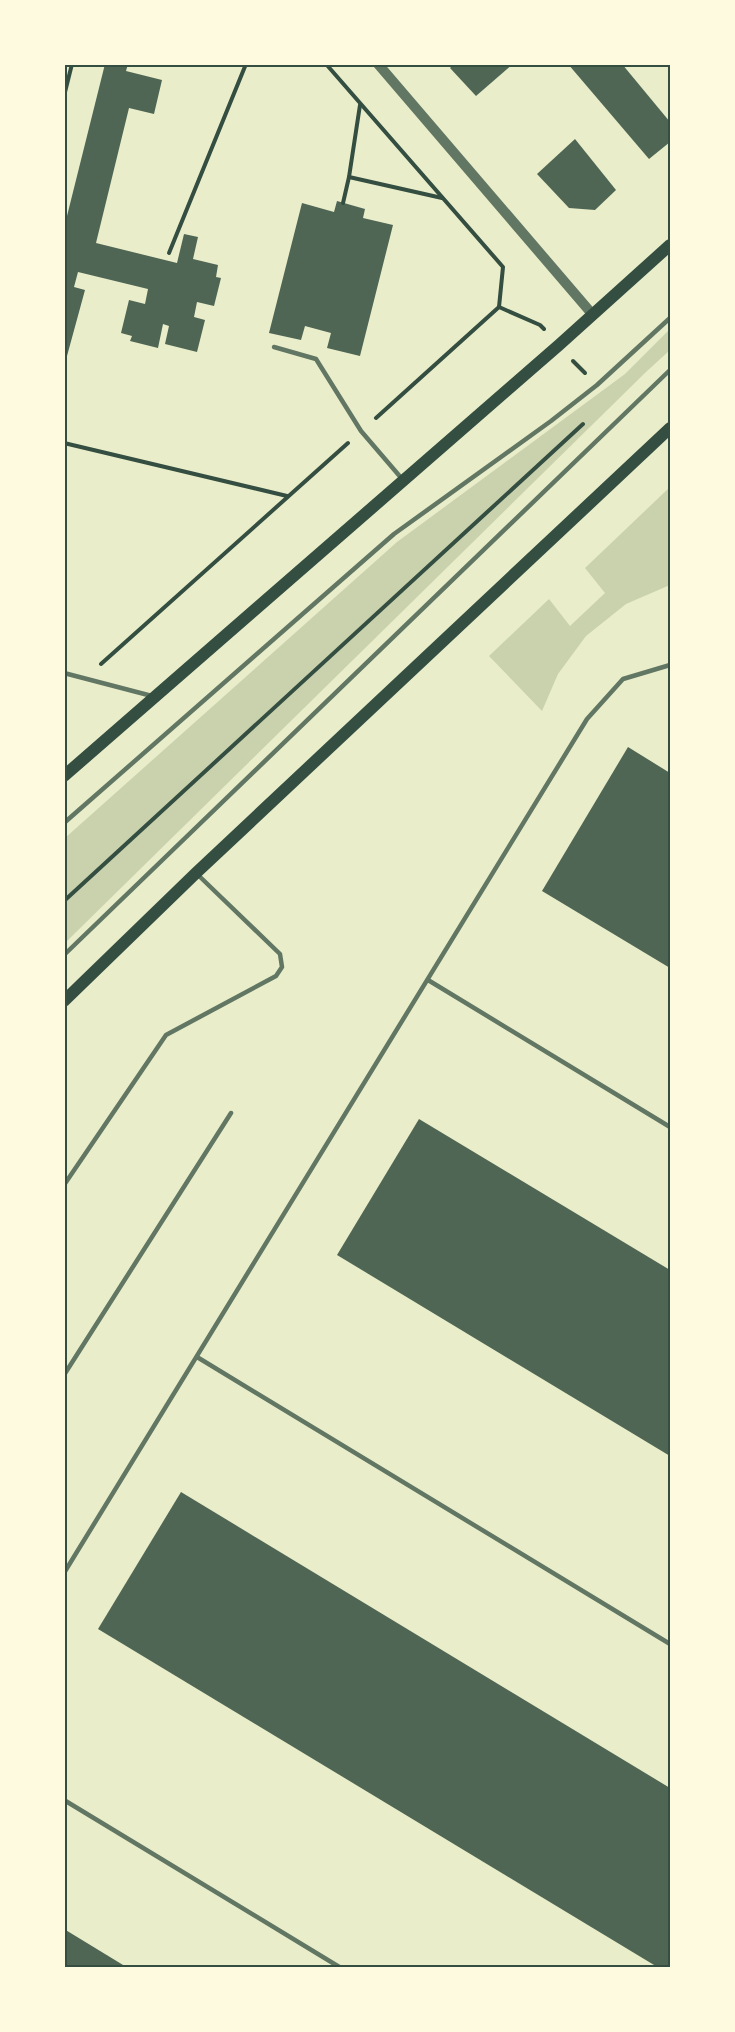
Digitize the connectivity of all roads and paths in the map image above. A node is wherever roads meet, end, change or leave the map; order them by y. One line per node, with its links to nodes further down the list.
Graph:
1 (72, 64): 5 (path)
2 (246, 64): 11 (path)
3 (326, 64): 6 (path)
4 (378, 64): 13 (street)
5 (64, 96)
6 (360, 104): 7 (path); 8 (path)
7 (348, 177): 8 (path); 9 (path)
8 (442, 198): 12 (path)
9 (343, 203)
10 (670, 245): 13 (main road)
11 (170, 253)
12 (499, 307): 15 (path); 21 (path)
13 (593, 315): 15 (main road)
14 (670, 318): 18 (lane)
15 (559, 345): 18 (path); 23 (main road)
16 (274, 347): 21 (lane)
17 (670, 370): 33 (lane)
18 (597, 385): 30 (lane)
19 (583, 424): 32 (path)
20 (670, 428): 31 (main road)
21 (362, 431): 23 (lane); 24 (path)
22 (64, 443): 24 (path)
23 (403, 480): 28 (main road)
24 (288, 496): 27 (path)
25 (670, 665): 34 (lane)
26 (64, 673): 27 (lane)
27 (85, 678): 28 (lane)
28 (154, 696): 29 (main road)
29 (64, 776)
30 (64, 823)
31 (196, 873): 35 (main road); 38 (lane)
32 (64, 901)
33 (64, 955)
34 (428, 980): 37 (lane); 39 (lane)
35 (64, 1001)
36 (231, 1113): 40 (lane)
37 (670, 1127)
38 (64, 1185)
39 (197, 1357): 41 (lane); 42 (lane)
40 (64, 1375)
41 (64, 1574)
42 (670, 1644)
43 (64, 1800): 44 (lane)
44 (341, 1968)

